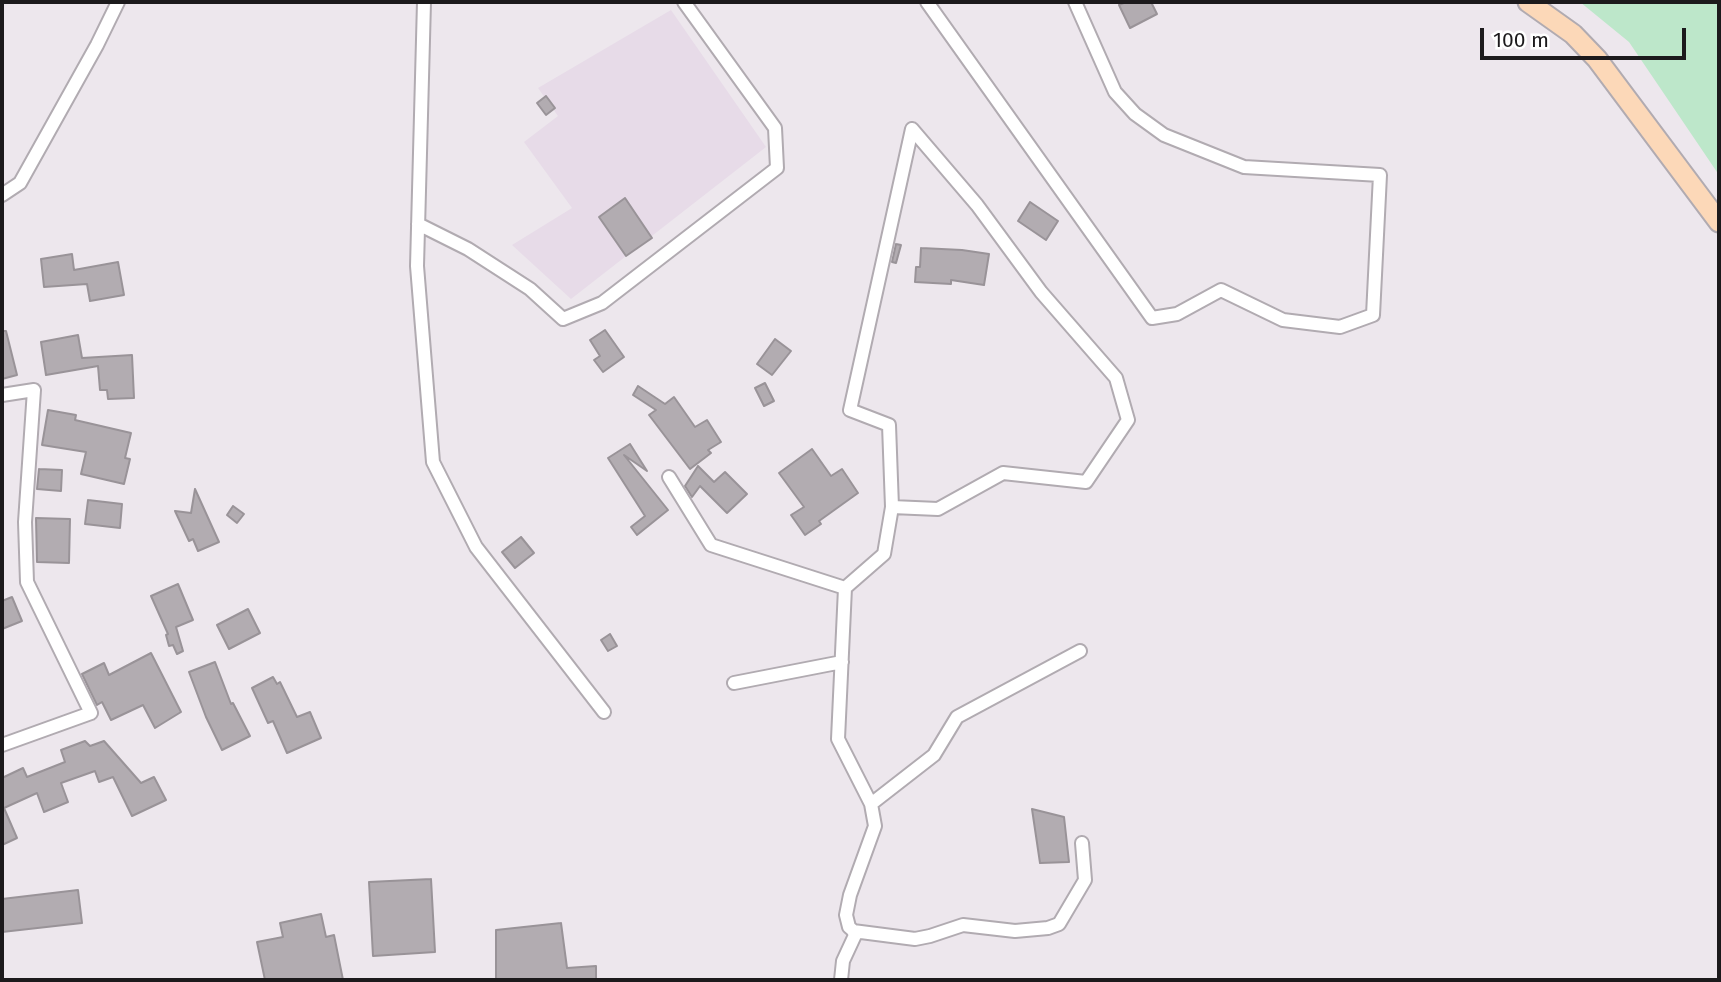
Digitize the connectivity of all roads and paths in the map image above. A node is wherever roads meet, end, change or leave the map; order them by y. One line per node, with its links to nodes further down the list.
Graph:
1 (118, 2): 7 (street)
2 (424, 2): 9 (street)
3 (684, 2): 9 (street)
4 (928, 2): 5 (street)
5 (1075, 2)
6 (1528, 2): 8 (street)
7 (2, 195)
8 (1719, 222)
9 (418, 224): 17 (street)
10 (2, 395): 18 (street)
11 (669, 477): 13 (street)
12 (892, 507): 12 (street); 13 (street)
13 (845, 588): 15 (street)
14 (1080, 650): 19 (street)
15 (842, 662): 16 (street); 19 (street)
16 (734, 683)
17 (604, 712)
18 (2, 745)
19 (871, 804): 21 (street)
20 (1082, 843): 21 (street)
21 (853, 931): 22 (street)
22 (841, 980)

